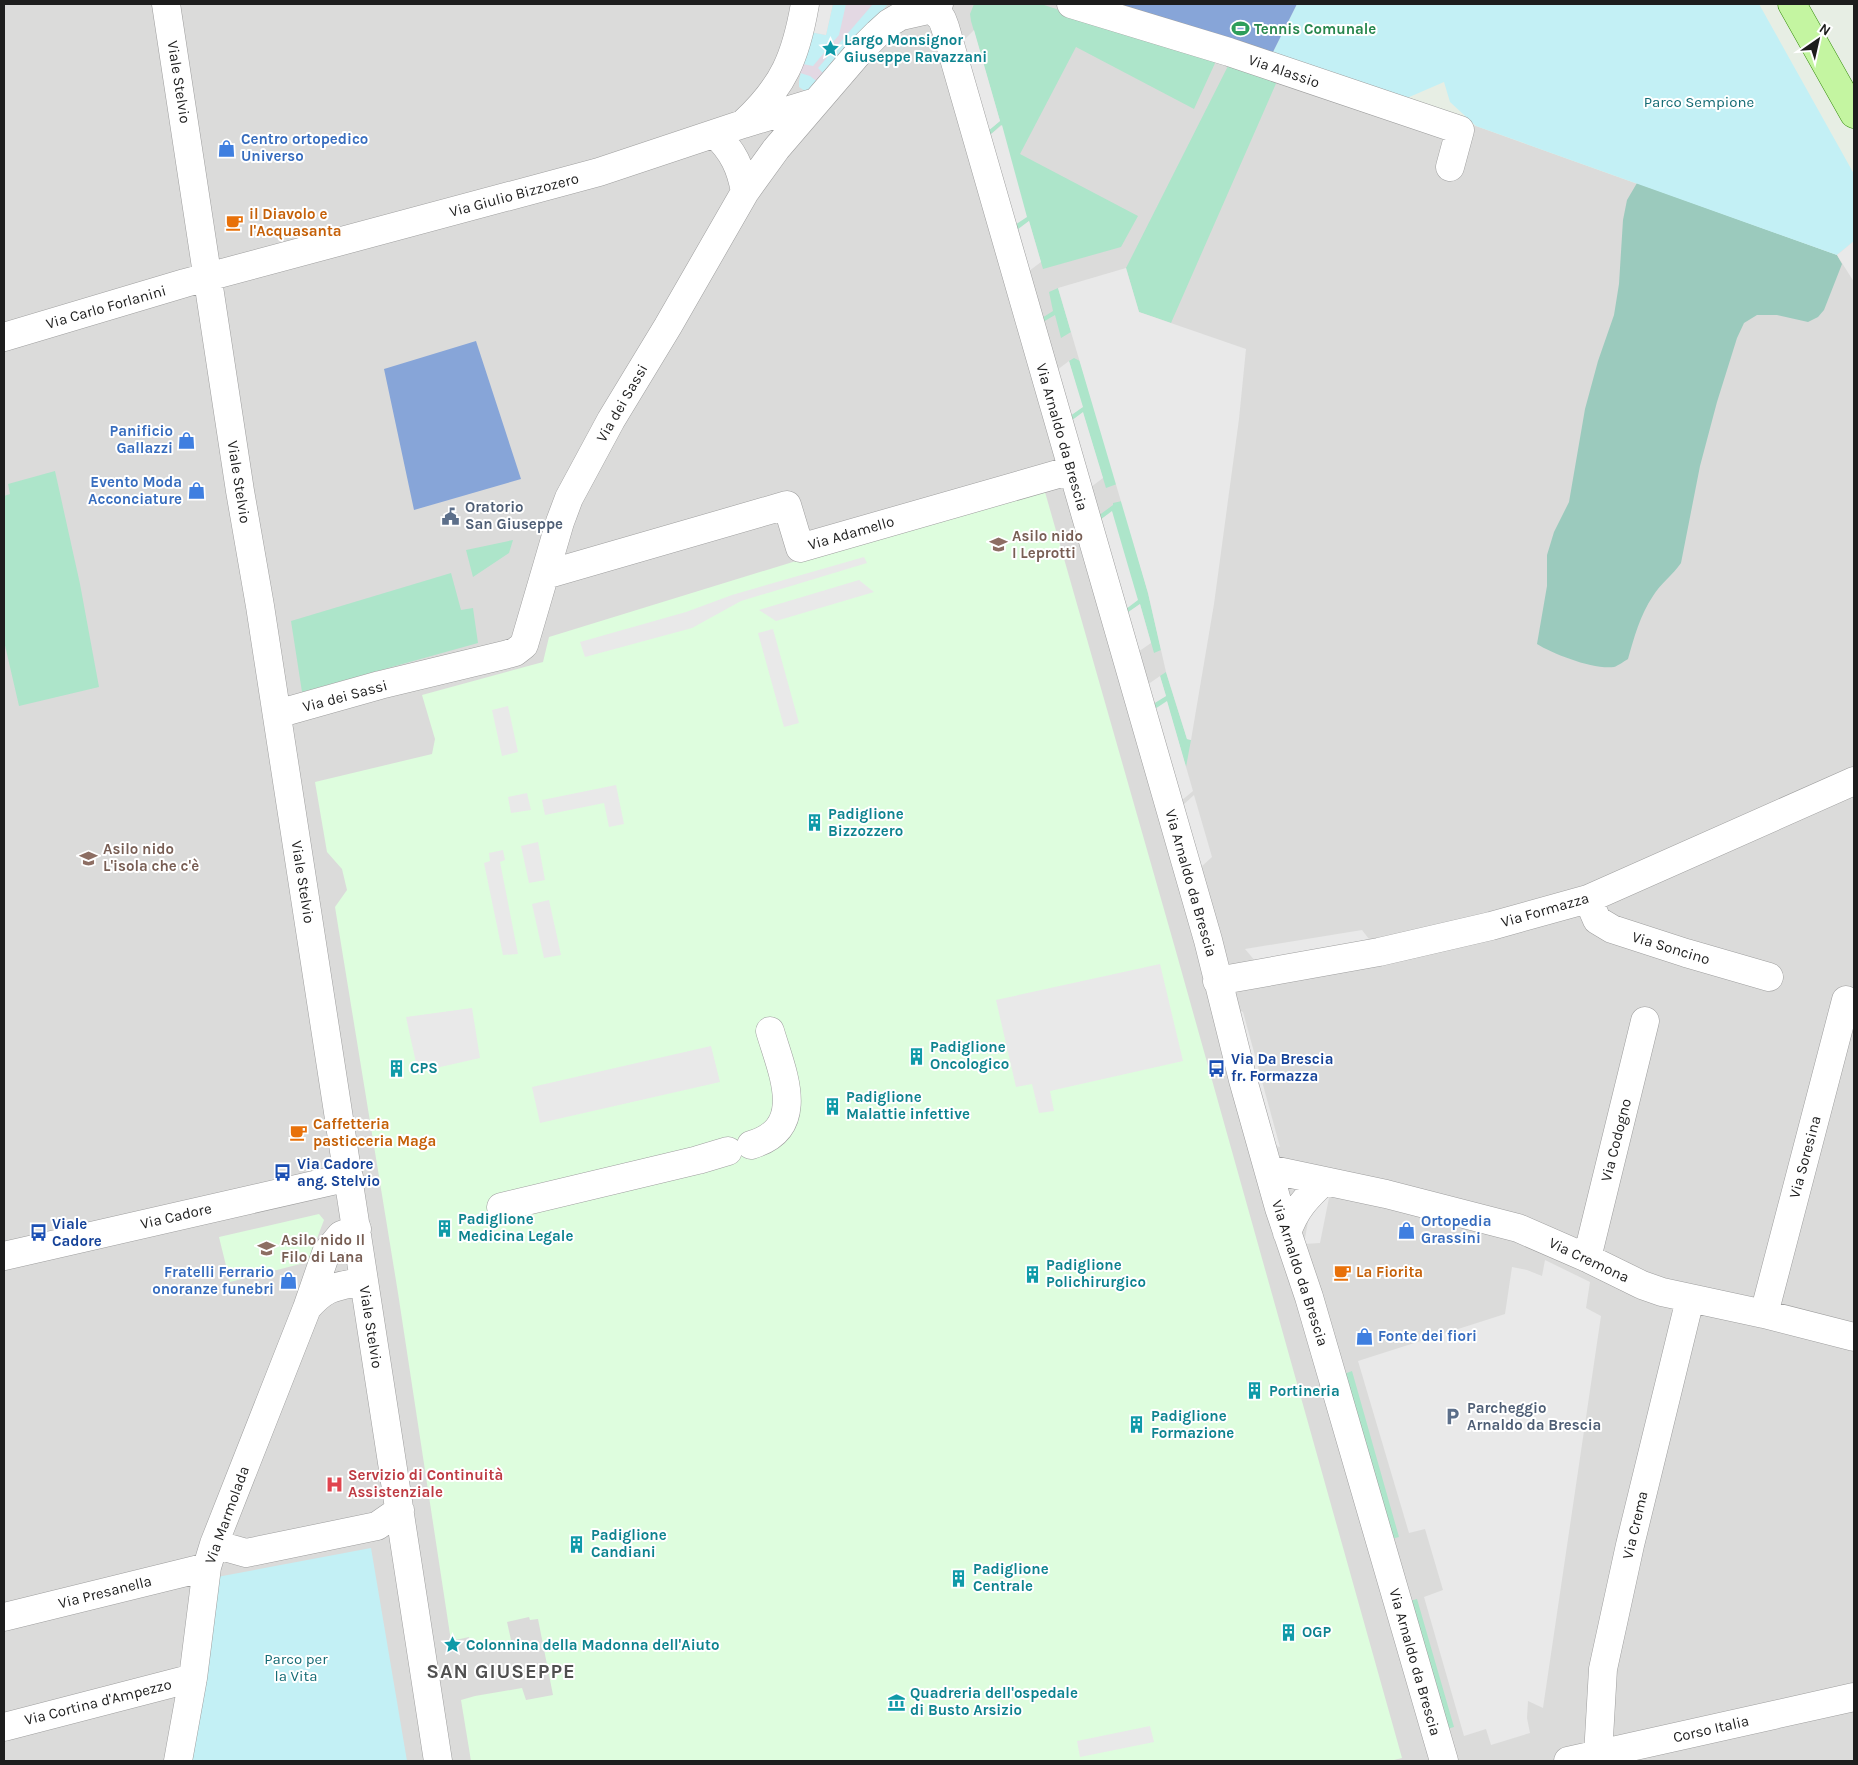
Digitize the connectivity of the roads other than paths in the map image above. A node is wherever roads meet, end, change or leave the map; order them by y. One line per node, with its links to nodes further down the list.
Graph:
1 (166, 4): 13 (street, Viale Stelvio)
2 (805, 4): 6 (street)
3 (1072, 4): 11 (street, Via Alassio)
4 (1792, 4): 8 (main road)
5 (933, 5): 7 (street, Via dei Sassi); 15 (street, Via Arnaldo da Brescia)
6 (793, 54): 7 (street); 9 (street)
7 (816, 102): 9 (street, Via Giulio Bizzozero); 12 (street, Via dei Sassi)
8 (1854, 114)
9 (743, 124): 10 (street, Via Giulio Bizzozero)
10 (715, 134): 12 (street); 13 (street, Via Giulio Bizzozero)
11 (1450, 167)
12 (745, 192): 16 (street, Via dei Sassi)
13 (209, 278): 14 (street, Via Carlo Forlanini); 17 (street, Viale Stelvio)
14 (4, 337)
15 (1072, 470): 16 (street, Via Adamello); 21 (street, Via Arnaldo da Brescia)
16 (544, 576): 17 (street, Via dei Sassi)
17 (277, 714): 26 (street, Viale Stelvio)
18 (1854, 781): 19 (street, Via Formazza)
19 (1588, 899): 20 (street, Via Soncino); 21 (street, Via Formazza)
20 (1769, 977)
21 (1217, 981): 25 (street, Via Arnaldo da Brescia)
22 (1846, 1000): 36 (street, Via Soresina)
23 (1645, 1022): 32 (street, Via Codogno)
24 (770, 1031): 28 (street)
25 (1268, 1169): 27 (street, Via Cremona); 29 (street, Via Arnaldo da Brescia)
26 (349, 1177): 30 (street, Viale Stelvio); 31 (street, Via Cadore)
27 (1324, 1181): 29 (street); 32 (street, Via Cremona)
28 (502, 1207)
29 (1283, 1220): 47 (street, Via Arnaldo da Brescia)
30 (357, 1229): 33 (street, Viale Stelvio); 35 (street, Via Marmolada)
31 (4, 1256)
32 (1587, 1258): 34 (street, Via Cremona)
33 (364, 1281): 35 (street, Via Marmolada); 38 (street, Viale Stelvio)
34 (1690, 1299): 36 (street, Via Cremona); 44 (street, Via Crema)
35 (307, 1308): 39 (street, Via Marmolada)
36 (1764, 1314): 37 (street, Via Cremona)
37 (1854, 1337)
38 (400, 1510): 39 (street, Via Presanella); 46 (street, Viale Stelvio)
39 (210, 1555): 40 (street, Via Presanella); 41 (street, Via Marmolada)
40 (4, 1617)
41 (193, 1678): 43 (street, Via Cortina d'Ampezzo); 45 (street, Via Marmolada)
42 (1854, 1697): 44 (street, Corso Italia)
43 (4, 1726)
44 (1598, 1755): 48 (street, Corso Italia)
45 (178, 1761)
46 (438, 1761)
47 (1444, 1761)
48 (1568, 1761)

